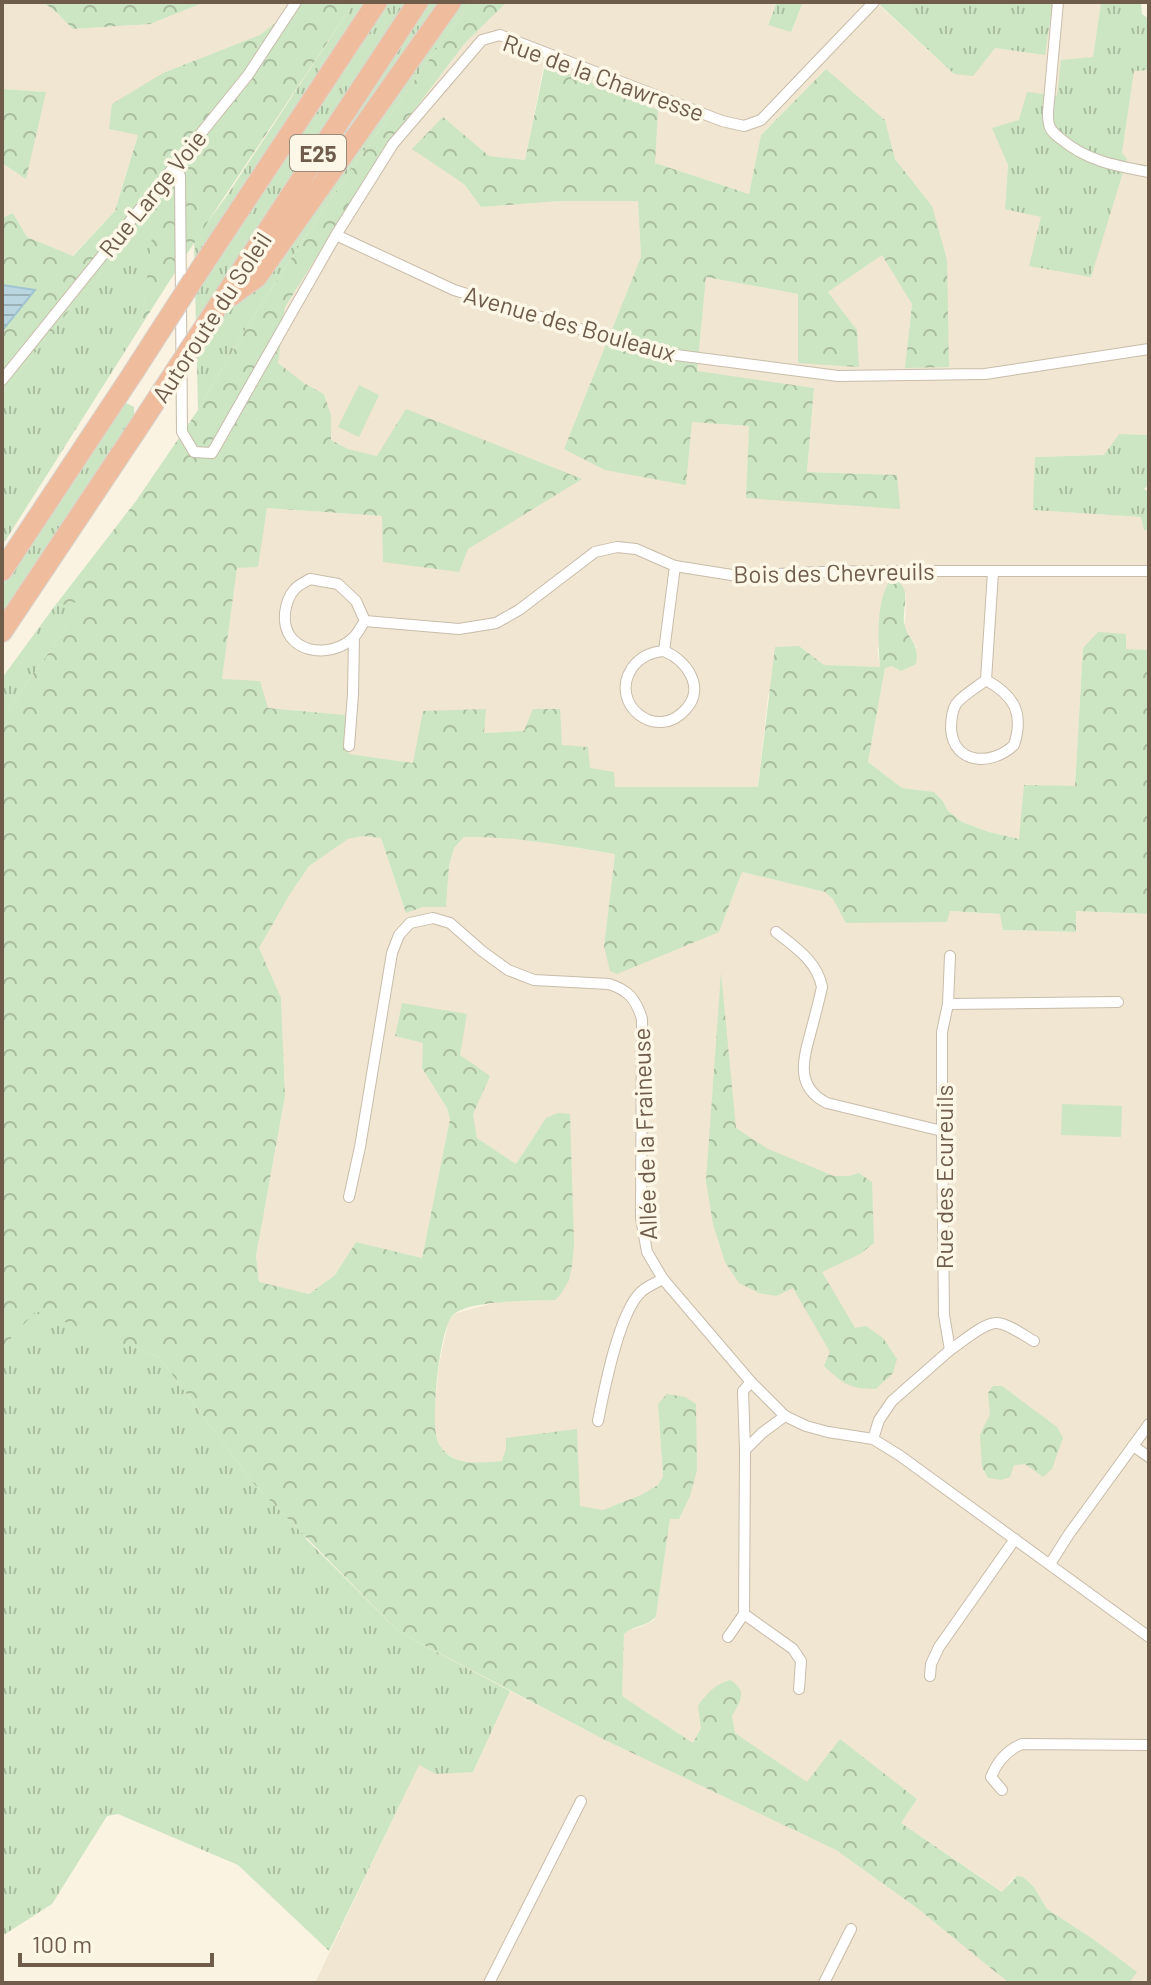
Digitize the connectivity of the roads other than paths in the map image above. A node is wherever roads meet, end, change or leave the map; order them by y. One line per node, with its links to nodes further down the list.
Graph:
1 (296, 2): 7 (street, Rue Large Voie)
2 (377, 2): 14 (highway, Autoroute du Soleil / E25, bridge)
3 (418, 2): 10 (highway, Autoroute du Soleil / E25)
4 (451, 2): 10 (highway)
5 (874, 2): 9 (street, Rue de la Chawresse)
6 (1058, 2): 8 (street)
7 (175, 165): 9 (street, Rue de la Chawresse); 12 (street, Rue Large Voie)
8 (1149, 172)
9 (336, 235): 11 (street, Avenue des Bouleaux)
10 (219, 305): 18 (highway, Autoroute du Soleil / E25, bridge)
11 (1149, 349)
12 (2, 380)
13 (675, 566): 16 (street, Bois des Chevreuils); 17 (street, Bois des Chevreuils); 20 (street)
14 (2, 571)
15 (1149, 571): 16 (street, Bois des Chevreuils)
16 (993, 572): 21 (street)
17 (365, 621): 19 (street); 19 (street)
18 (2, 632)
19 (354, 637): 22 (street)
20 (664, 651): 20 (street)
21 (986, 680): 21 (street)
22 (349, 746)
23 (776, 932): 27 (street)
24 (950, 956): 26 (street, Rue des Ecureuils)
25 (1118, 1002): 26 (street)
26 (948, 1004): 27 (street, Rue des Ecureuils)
27 (942, 1131): 31 (street, Rue des Ecureuils)
28 (349, 1197): 29 (street, Allée de la Fraineuse)
29 (663, 1279): 32 (street, Allée de la Fraineuse); 34 (street)
30 (1034, 1341): 31 (street)
31 (950, 1350): 36 (street)
32 (751, 1382): 33 (street, Allée de la Fraineuse); 38 (street)
33 (785, 1416): 36 (street, Allée de la Fraineuse); 38 (street)
34 (598, 1421)
35 (1149, 1424): 37 (street)
36 (873, 1439): 40 (street, Allée de la Fraineuse)
37 (1133, 1446): 39 (street); 41 (street)
38 (745, 1450): 42 (street)
39 (1149, 1457)
40 (1015, 1539): 41 (street, Allée de la Fraineuse); 45 (street)
41 (1050, 1564): 44 (street, Allée de la Fraineuse)
42 (744, 1614): 43 (street); 46 (street)
43 (728, 1637)
44 (1149, 1637)
45 (930, 1676)
46 (799, 1689)
47 (1149, 1745): 48 (street)
48 (1002, 1790)
49 (581, 1801): 51 (street)
50 (851, 1929): 52 (street)
51 (489, 1983)
52 (824, 1983)

